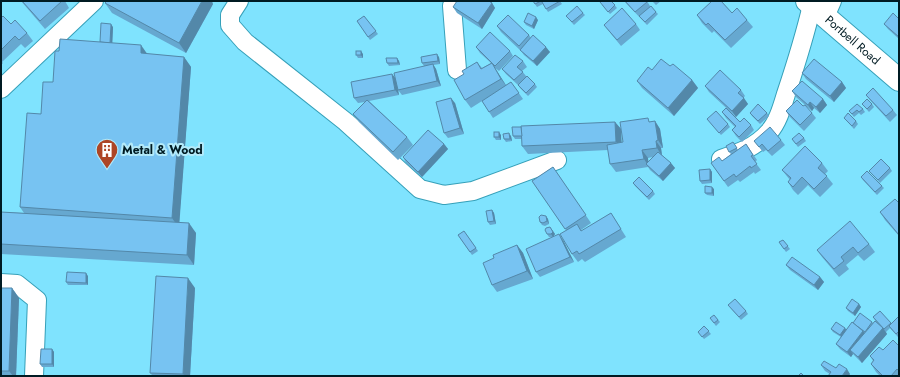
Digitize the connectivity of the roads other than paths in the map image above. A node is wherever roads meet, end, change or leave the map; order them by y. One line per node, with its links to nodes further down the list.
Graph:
1 (239, 1): 9 (street)
2 (458, 1): 5 (street)
3 (91, 2): 7 (street)
4 (819, 6): 6 (main road, Portbell Road); 8 (street)
5 (457, 70)
6 (899, 80)
7 (1, 89)
8 (721, 159)
9 (557, 160)
10 (1, 283): 11 (street)
11 (34, 376)

